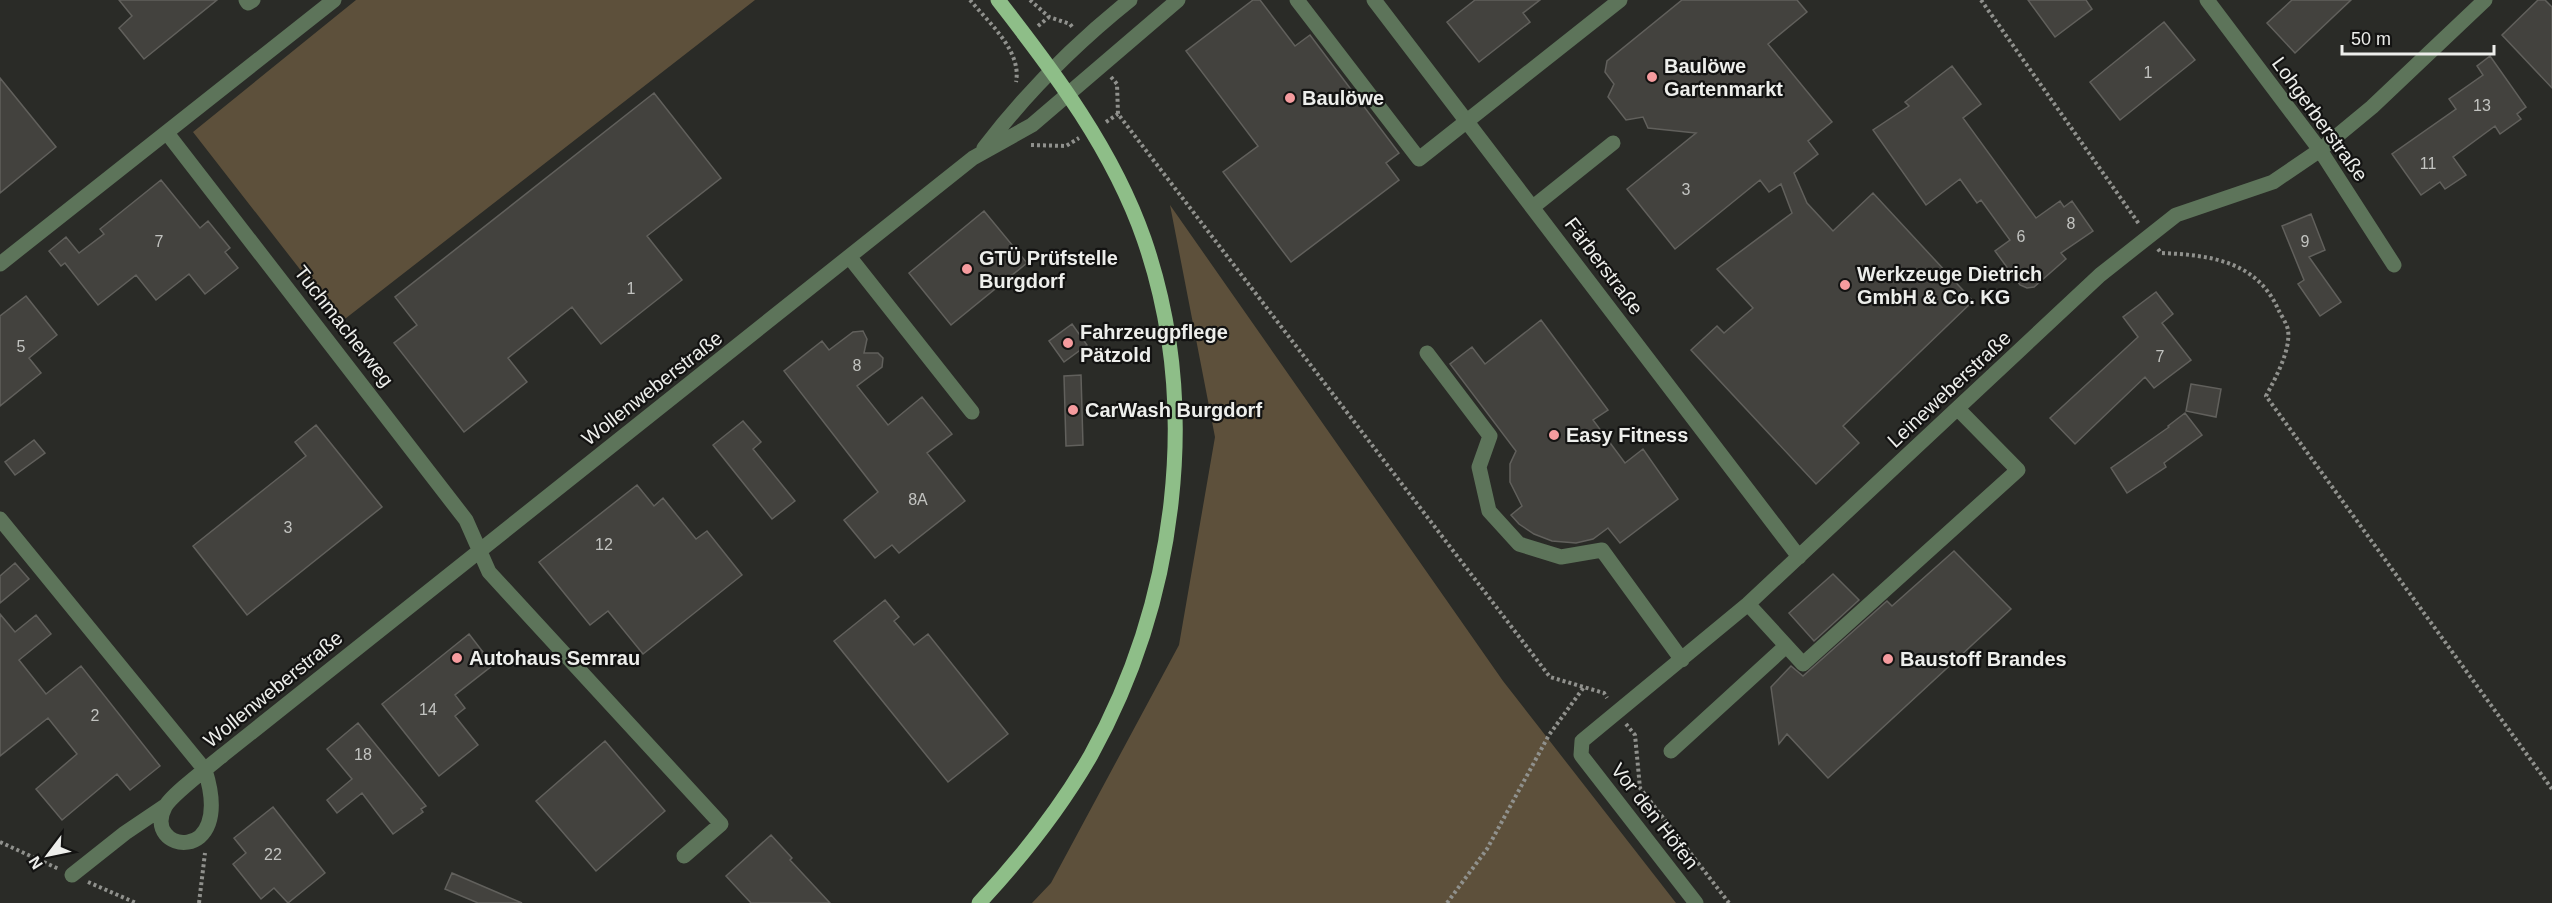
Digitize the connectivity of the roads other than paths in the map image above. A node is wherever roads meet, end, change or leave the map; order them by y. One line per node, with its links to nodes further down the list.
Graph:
1 (246, 0): 2 (street)
2 (253, 0)
3 (998, 0): 12 (main road)
4 (1130, 0): 12 (street)
5 (1178, 0): 13 (street, Wollenweberstraße)
6 (1297, 0): 14 (street)
7 (1374, 0): 14 (street, Färberstraße)
8 (1620, 0): 14 (street)
9 (2207, 0): 17 (street, Lohgerberstraße)
10 (2485, 0): 17 (street, Leineweberstraße)
11 (325, 3): 15 (street)
12 (1051, 70): 13 (main road); 18 (street, Wollenweberstraße)
13 (1068, 94): 18 (street, Wollenweberstraße); 38 (main road)
14 (1469, 122): 19 (street, Färberstraße)
15 (167, 132): 21 (street); 27 (street, Tuchmacherweg)
16 (1613, 143): 19 (street)
17 (2320, 150): 22 (street, Lohgerberstraße); 24 (street, Leineweberstraße)
18 (981, 153): 20 (street, Wollenweberstraße)
19 (1533, 207): 28 (street, Färberstraße)
20 (850, 259): 25 (street); 27 (street, Wollenweberstraße)
21 (0, 264)
22 (2394, 265)
23 (1427, 353): 31 (street)
24 (1958, 409): 28 (street, Leineweberstraße); 30 (street)
25 (972, 412)
26 (0, 519): 34 (street)
27 (480, 551): 34 (street, Wollenweberstraße); 36 (street)
28 (1799, 557): 29 (street, Leineweberstraße)
29 (1748, 604): 30 (street); 31 (street, Leineweberstraße)
30 (1786, 646): 32 (street)
31 (1682, 660): 33 (street, Leineweberstraße)
32 (1671, 751)
33 (1581, 755): 39 (street, Vor den Höfen)
34 (205, 770): 35 (street, Wollenweberstraße); 35 (street, Wollenweberstraße)
35 (165, 806): 37 (street, Wollenweberstraße)
36 (684, 856)
37 (72, 875)
38 (979, 903)
39 (1696, 903)

